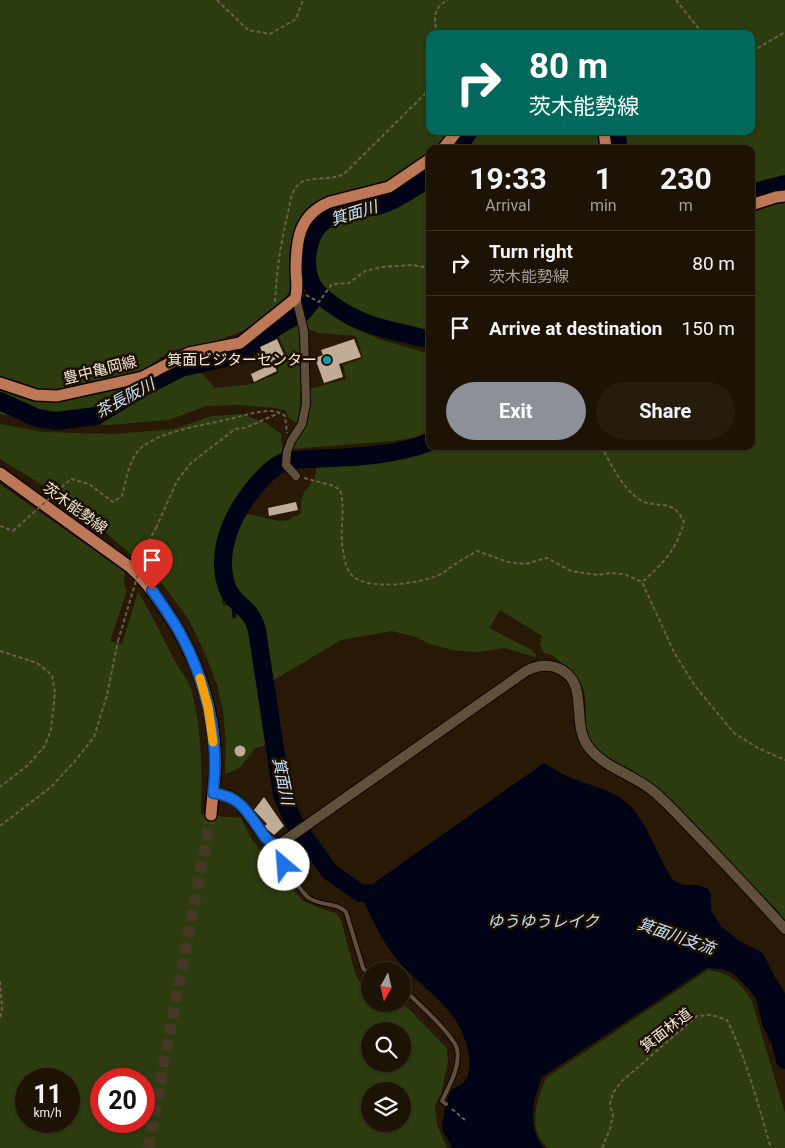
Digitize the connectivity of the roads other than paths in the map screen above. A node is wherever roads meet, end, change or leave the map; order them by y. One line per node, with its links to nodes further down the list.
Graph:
1 (454, 135): 2 (main road)
2 (446, 145)
3 (426, 162): 6 (main road)
4 (785, 196): 5 (main road)
5 (755, 204)
6 (296, 297): 7 (main road, 豊中亀岡線); 9 (street)
7 (0, 384)
8 (0, 473): 10 (main road, 茨木能勢線)
9 (296, 476)
10 (214, 790): 11 (main road, 茨木能勢線); 12 (street)
11 (210, 815)
12 (274, 844): 13 (street); 14 (lane)
13 (785, 929)
14 (361, 962)
15 (411, 996): 16 (lane)
16 (446, 1104)

